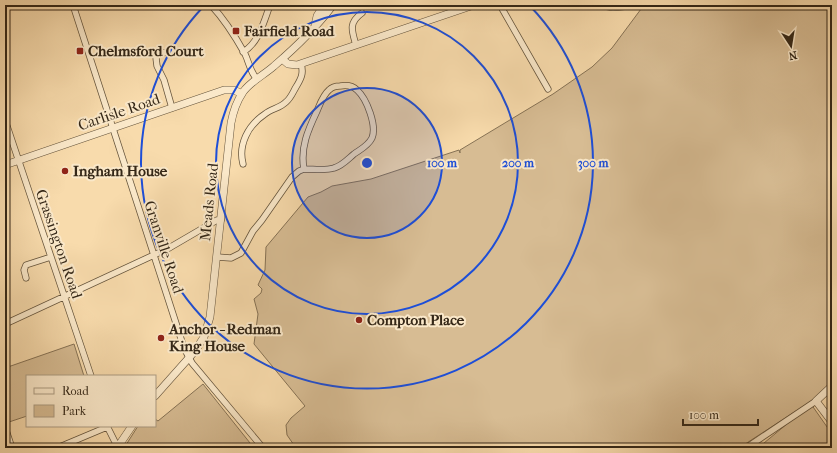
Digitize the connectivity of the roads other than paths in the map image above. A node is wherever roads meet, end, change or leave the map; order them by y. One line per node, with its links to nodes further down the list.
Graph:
1 (73, 5): 23 (street, Granville Road)
2 (211, 5): 15 (street)
3 (270, 5): 15 (street)
4 (324, 5): 12 (street, Meads Road)
5 (333, 5): 12 (street, Meads Road)
6 (474, 5): 10 (street)
7 (500, 5): 19 (street)
8 (601, 5): 9 (street)
9 (636, 5)
10 (464, 6): 13 (street)
11 (362, 13): 13 (street)
12 (315, 25): 16 (street, Meads Road)
13 (356, 45): 17 (street)
14 (174, 52): 21 (street)
15 (244, 52): 18 (street)
16 (282, 59): 17 (street); 18 (street, Meads Road)
17 (301, 64): 25 (street)
18 (257, 80): 20 (street, Meads Road)
19 (548, 89)
20 (242, 94): 21 (street, Carlisle Road); 28 (street, Meads Road)
21 (172, 108): 23 (street, Carlisle Road)
22 (5, 120): 24 (street, Grassington Road)
23 (113, 128): 24 (street, Carlisle Road); 29 (street, Granville Road)
24 (18, 160): 26 (street, Carlisle Road); 30 (street, Grassington Road)
25 (243, 164)
26 (5, 165)
27 (304, 169): 27 (street); 31 (street)
28 (220, 220): 29 (street); 31 (street, Meads Road)
29 (154, 255): 33 (street); 35 (street, Granville Road)
30 (51, 257): 32 (street); 33 (street, Grassington Road)
31 (217, 258): 35 (street, Meads Road)
32 (26, 278)
33 (64, 297): 34 (street); 36 (street, Grassington Road)
34 (5, 324)
35 (189, 358): 38 (street, Meads Road); 48 (street, Granville Road)
36 (90, 375)
37 (832, 386): 39 (street)
38 (156, 395)
39 (816, 401): 40 (street); 49 (street)
40 (832, 422)
41 (5, 427): 46 (street)
42 (105, 427): 47 (street)
43 (107, 427): 45 (street)
44 (131, 427): 45 (street)
45 (118, 447)
46 (12, 448)
47 (57, 448)
48 (263, 448)
49 (746, 448)

